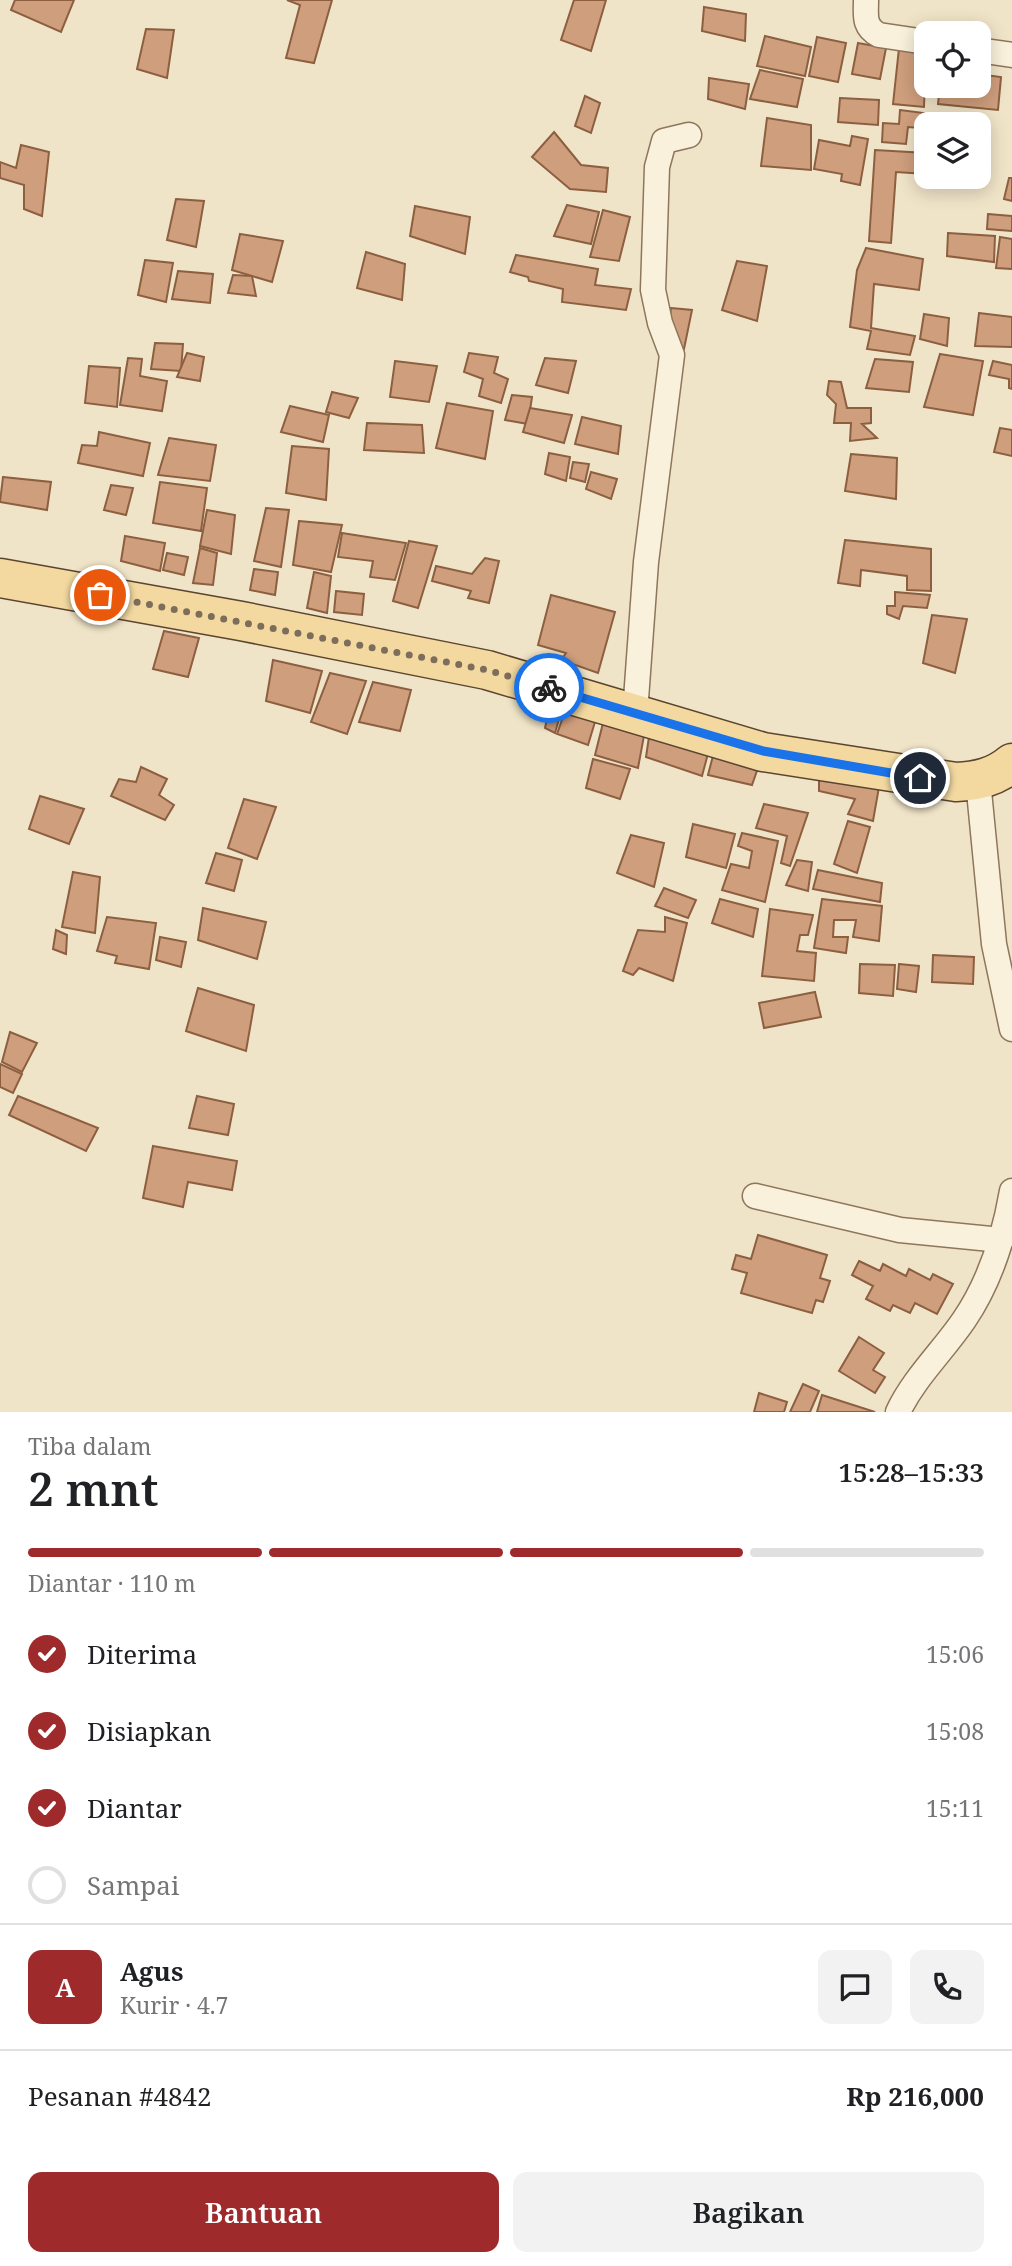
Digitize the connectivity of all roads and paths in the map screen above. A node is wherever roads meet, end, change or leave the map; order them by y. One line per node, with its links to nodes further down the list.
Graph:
1 (866, 0): 2 (street)
2 (914, 40)
3 (991, 52): 4 (street)
4 (1012, 55)
5 (689, 135): 7 (street)
6 (0, 578): 7 (main road)
7 (635, 713): 9 (main road)
8 (1012, 763): 9 (main road)
9 (978, 781): 10 (street)
10 (1012, 1029)
11 (1012, 1191): 13 (street)
12 (755, 1196): 13 (street)
13 (1001, 1240): 14 (street)
14 (1001, 1272): 15 (street)
15 (898, 1412)

